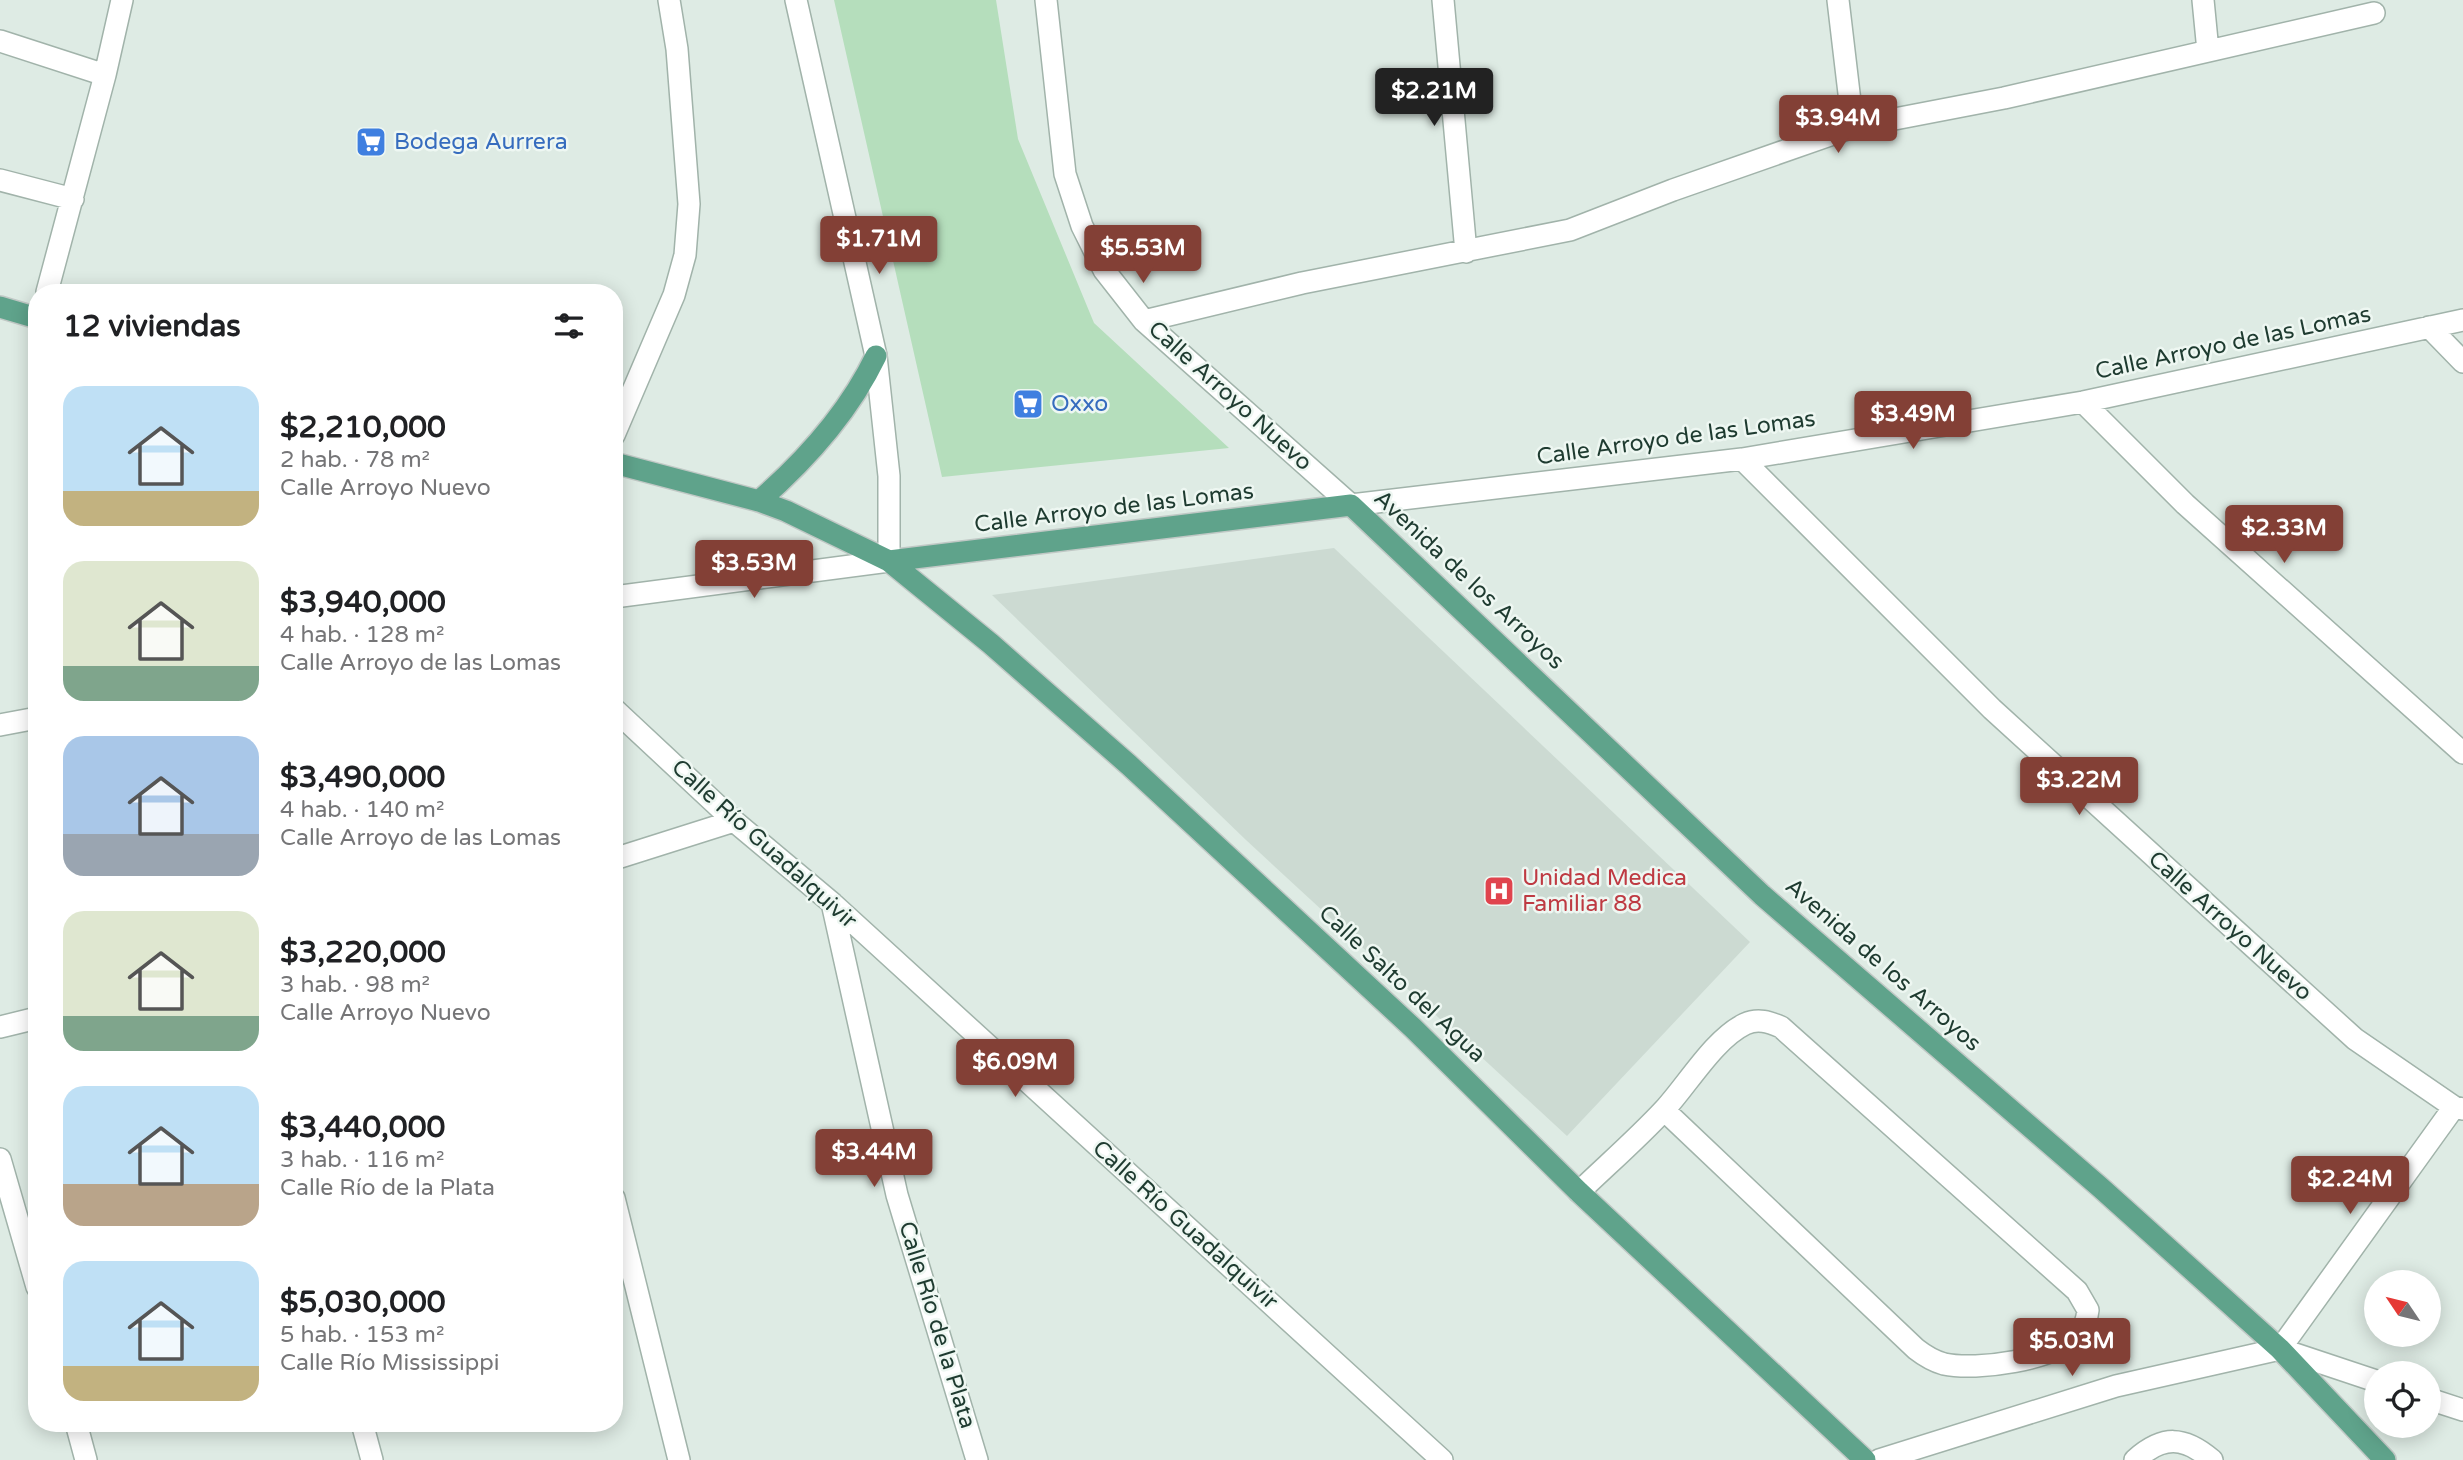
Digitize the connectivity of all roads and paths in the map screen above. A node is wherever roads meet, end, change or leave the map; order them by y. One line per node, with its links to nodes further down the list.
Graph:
1 (122, 0): 11 (street)
2 (669, 0): 25 (street)
3 (796, 0): 22 (street)
4 (1046, 0): 20 (street, Calle Arroyo Nuevo)
5 (1443, 0): 15 (street)
6 (1838, 0): 12 (street)
7 (2203, 0): 10 (street)
8 (2374, 13): 10 (street)
9 (0, 41): 11 (street)
10 (2208, 51): 12 (street)
11 (105, 75): 14 (street)
12 (1853, 127): 15 (street)
13 (0, 180): 14 (street)
14 (73, 199): 16 (street)
15 (1466, 252): 20 (street)
16 (49, 284)
17 (0, 307): 18 (main road)
18 (28, 315)
19 (2463, 320): 21 (street, Calle Arroyo de las Lomas)
20 (1144, 321): 29 (street, Calle Arroyo Nuevo)
21 (2428, 327): 23 (street); 24 (street, Calle Arroyo de las Lomas)
22 (876, 356): 28 (main road); 30 (street)
23 (2463, 362)
24 (2082, 402): 26 (street, Calle Arroyo de las Lomas); 35 (street)
25 (623, 414)
26 (1742, 458): 29 (street, Calle Arroyo de las Lomas); 41 (street, Calle Arroyo Nuevo)
27 (623, 465): 28 (main road, Calle Salto del Agua)
28 (759, 501): 30 (main road, Calle Salto del Agua)
29 (1351, 505): 30 (main road, Calle Arroyo de las Lomas); 47 (main road, Avenida de los Arroyos)
30 (889, 561): 31 (street); 44 (main road, Calle Salto del Agua)
31 (623, 596)
32 (623, 717): 36 (street, Calle Río Guadalquivir)
33 (28, 720): 34 (street)
34 (0, 725)
35 (2463, 753)
36 (734, 821): 37 (street); 38 (street, Calle Río Guadalquivir)
37 (623, 856)
38 (832, 903): 56 (street, Calle Río de la Plata); 57 (street, Calle Río Guadalquivir)
39 (28, 1020): 40 (street)
40 (0, 1027)
41 (2458, 1108): 47 (street)
42 (1664, 1110): 42 (street); 44 (street)
43 (0, 1159): 46 (street)
44 (1579, 1192): 58 (main road, Calle Salto del Agua)
45 (623, 1234): 55 (street)
46 (28, 1256)
47 (2280, 1349): 48 (street); 59 (street); 62 (main road, Avenida de los Arroyos)
48 (2364, 1377)
49 (2441, 1403): 50 (street)
50 (2463, 1410)
51 (78, 1432): 53 (street)
52 (364, 1432): 54 (street)
53 (86, 1460)
54 (372, 1460)
55 (679, 1460)
56 (977, 1460)
57 (1443, 1460)
58 (1865, 1460)
59 (1880, 1460)
60 (2135, 1460): 61 (street)
61 (2212, 1460)
62 (2385, 1460)

